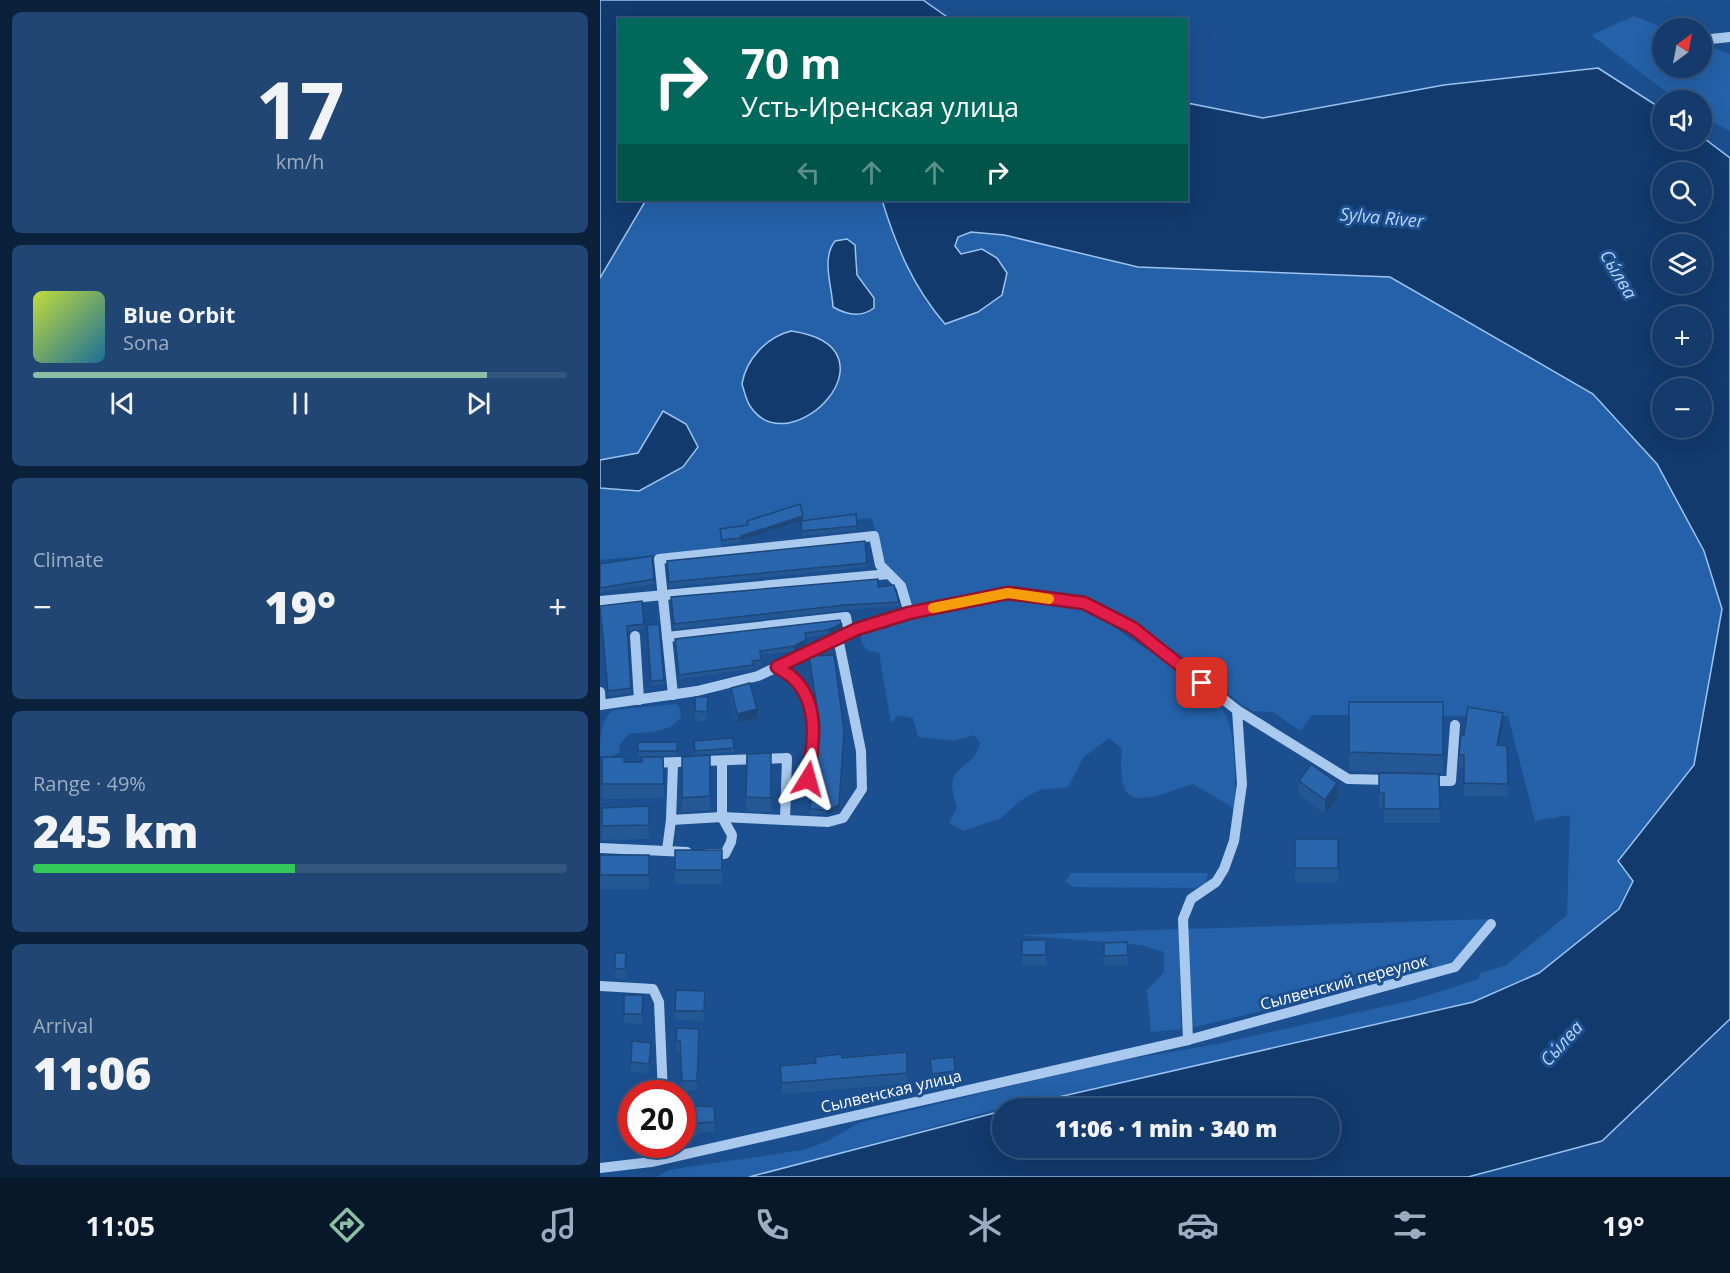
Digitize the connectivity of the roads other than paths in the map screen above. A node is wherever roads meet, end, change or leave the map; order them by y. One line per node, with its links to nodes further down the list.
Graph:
1 (1730, 37): 2 (street)
2 (1712, 39)
3 (889, 574): 4 (street); 4 (street); 6 (street)
4 (663, 594): 5 (street); 9 (street)
5 (600, 601)
6 (909, 613): 7 (street); 16 (street)
7 (849, 633): 9 (street); 10 (street)
8 (635, 636): 14 (street)
9 (667, 638): 13 (street)
10 (838, 638): 11 (street); 24 (street)
11 (777, 667): 13 (street); 21 (street)
12 (600, 692): 15 (street)
13 (674, 694): 14 (street)
14 (639, 700): 15 (street)
15 (601, 705)
16 (1237, 710): 17 (street); 29 (street)
17 (1455, 725)
18 (722, 761): 20 (street); 21 (street); 22 (street)
19 (640, 763): 20 (street)
20 (673, 764): 23 (street)
21 (786, 798): 24 (street)
22 (722, 817): 23 (street); 24 (street); 26 (street)
23 (671, 820): 26 (street)
24 (785, 820)
25 (600, 849): 26 (street)
26 (667, 850)
27 (1491, 924): 29 (street, Сылвенский переулок)
28 (600, 986): 30 (street)
29 (1188, 1040): 31 (street, Сылвенская улица)
30 (662, 1080)
31 (696, 1150)
32 (662, 1158): 33 (street, Сылвенская улица)
33 (600, 1168)

